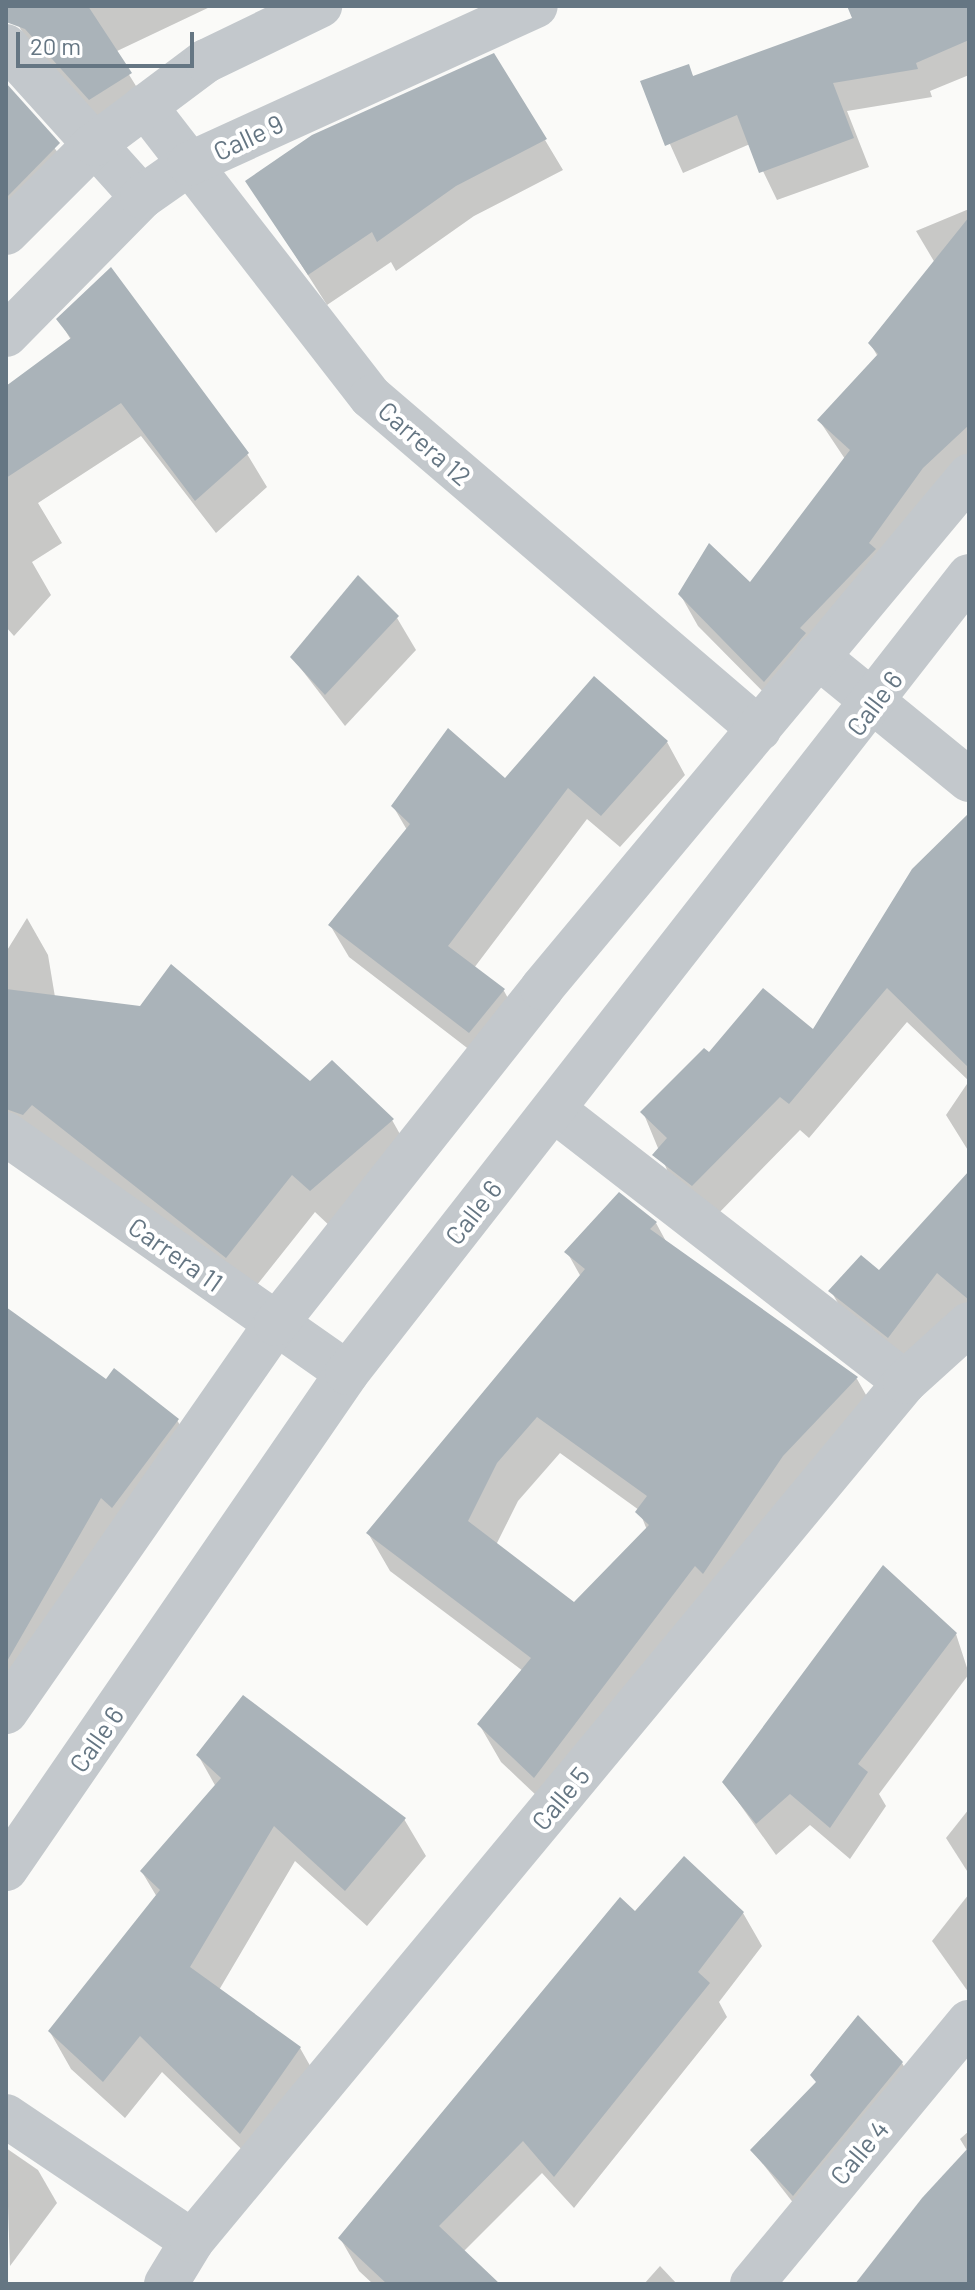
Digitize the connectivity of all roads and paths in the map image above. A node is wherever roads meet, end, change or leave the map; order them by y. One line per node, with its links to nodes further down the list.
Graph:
1 (320, 6): 4 (street)
2 (536, 6): 6 (street, Calle 9)
3 (6, 46): 5 (street)
4 (145, 106): 5 (street); 6 (street, Carrera 12)
5 (95, 144): 7 (street); 8 (street)
6 (189, 164): 7 (street, Calle 9); 14 (street, Carrera 12)
7 (142, 197): 9 (street, Calle 9)
8 (6, 233)
9 (6, 335)
10 (969, 476): 12 (street)
11 (969, 576): 13 (street, Calle 6)
12 (817, 656): 13 (street); 14 (street)
13 (873, 706): 15 (street); 16 (street, Calle 6)
14 (759, 729): 18 (street)
15 (969, 780)
16 (554, 1110): 20 (street, Calle 6); 21 (street)
17 (6, 1134): 18 (street, Carrera 11)
18 (276, 1324): 20 (street, Carrera 11); 22 (street)
19 (969, 1324): 21 (street, Calle 5)
20 (347, 1373): 23 (street, Calle 6)
21 (905, 1382): 26 (street, Calle 5)
22 (6, 1712)
23 (6, 1869)
24 (969, 2022): 28 (street, Calle 4)
25 (6, 2116): 26 (street)
26 (192, 2241): 27 (street, Calle 5)
27 (166, 2284)
28 (752, 2284)

